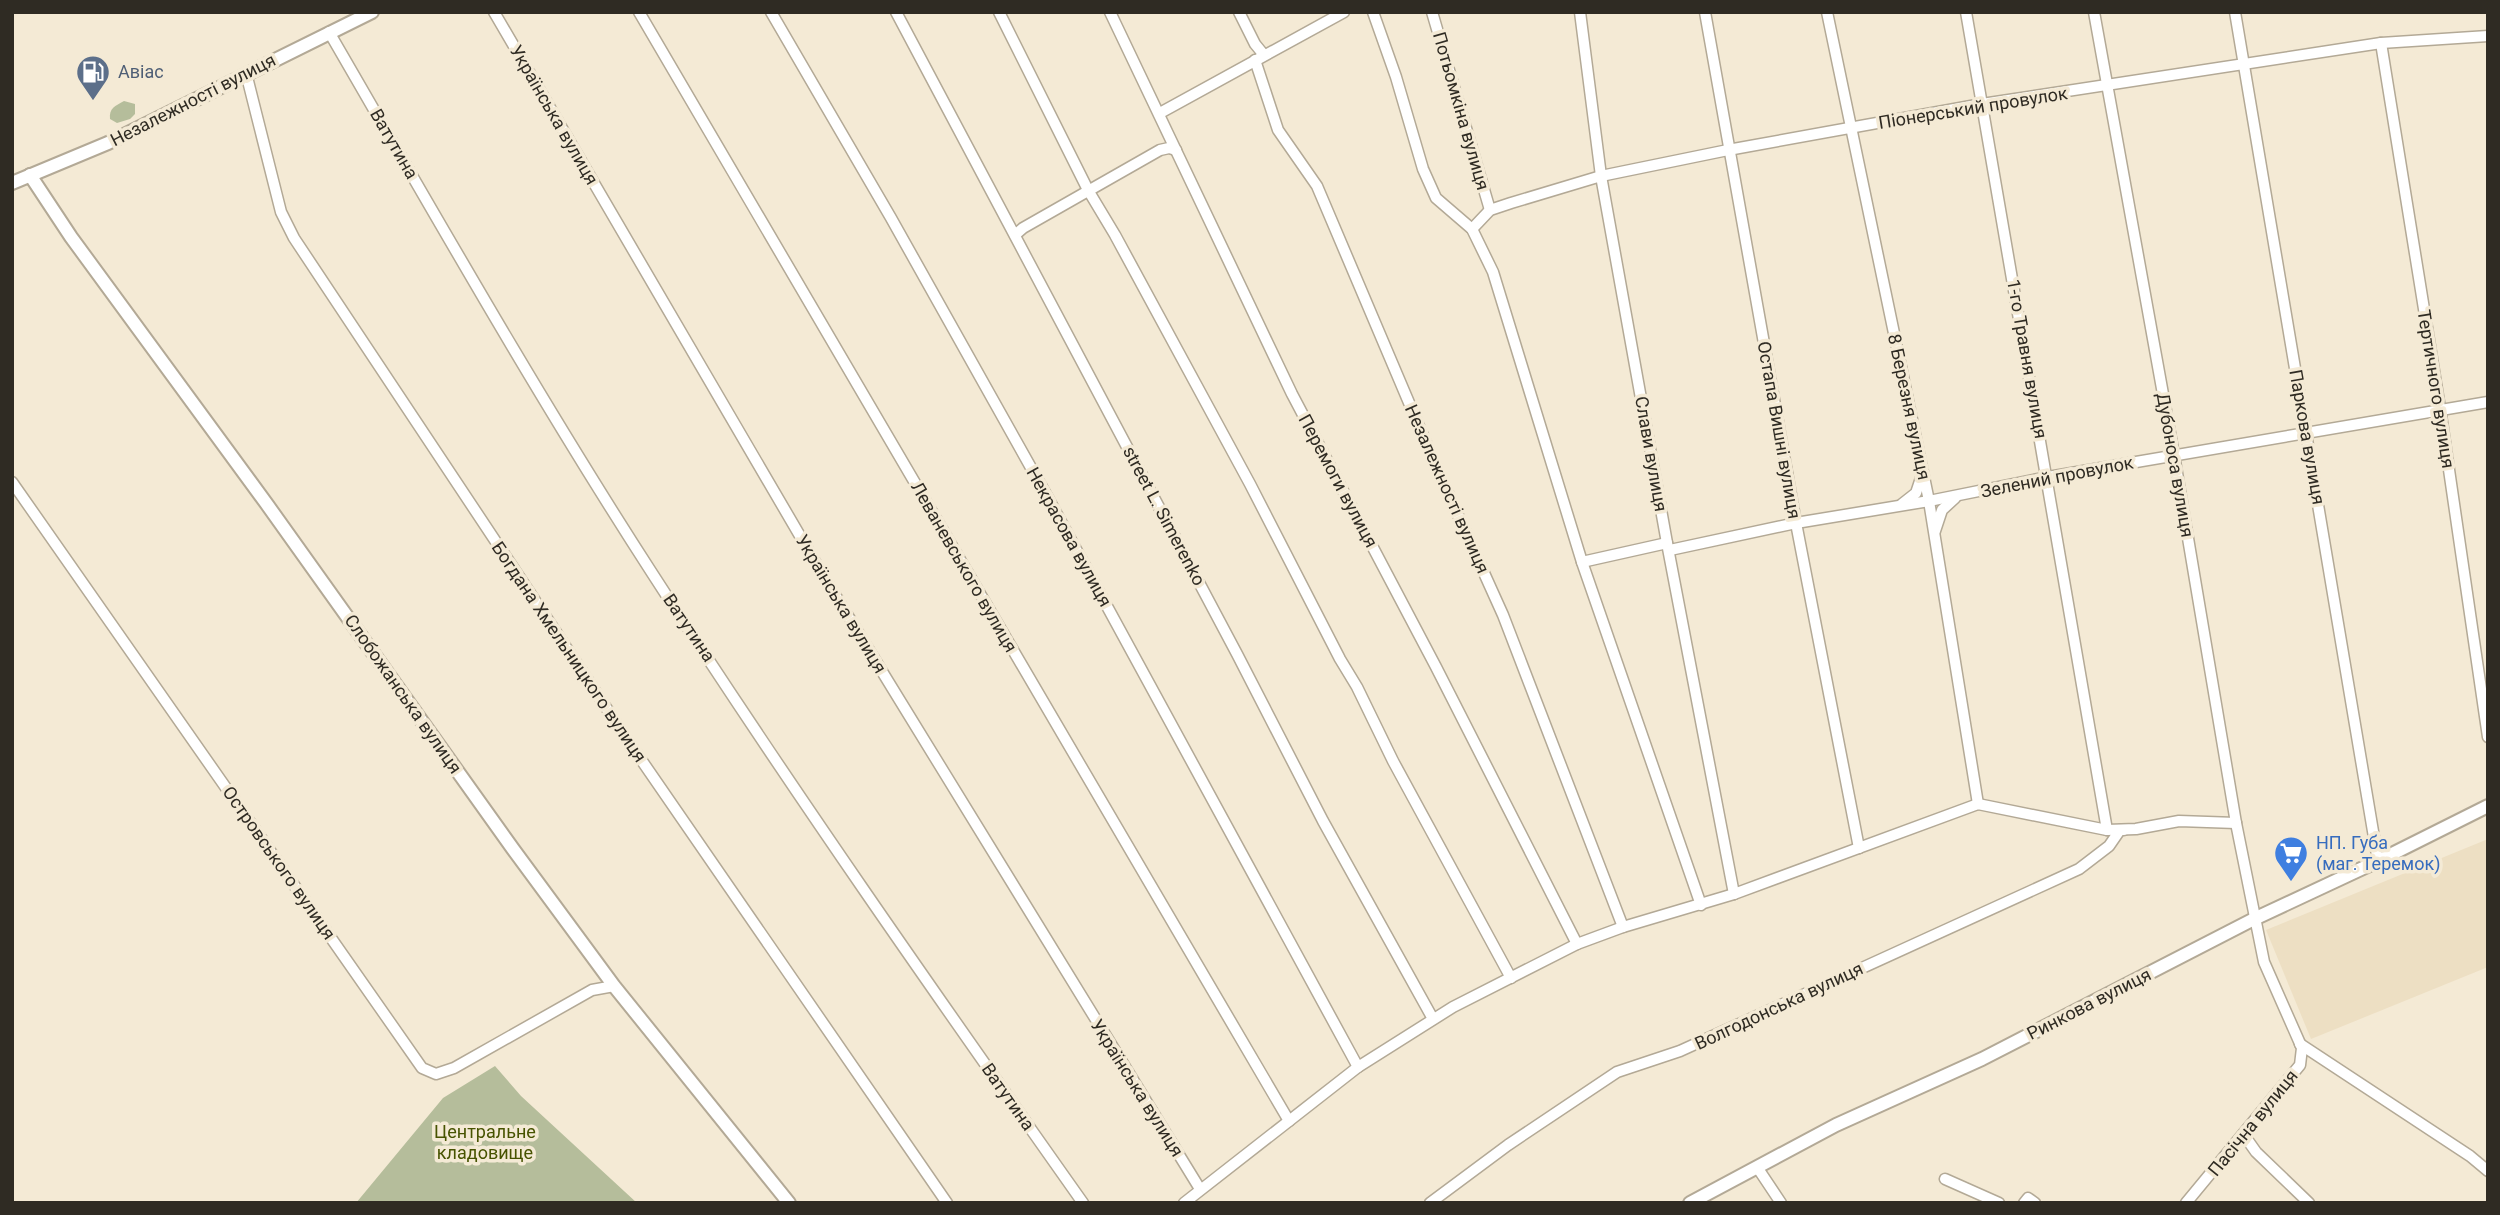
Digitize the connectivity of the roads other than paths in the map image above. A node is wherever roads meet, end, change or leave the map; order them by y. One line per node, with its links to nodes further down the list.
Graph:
1 (372, 12): 18 (main road, Незалежності вулиця)
2 (494, 12): 74 (street, Українська вулиця)
3 (639, 12): 69 (street, Леваневського вулиця)
4 (771, 12): 68 (street, Некрасова вулиця)
5 (896, 12): 36 (street, street L. Simerenko)
6 (999, 12): 33 (street)
7 (1110, 12): 26 (street, Перемоги вулиця)
8 (1238, 12): 21 (street, Незалежності вулиця)
9 (1344, 12): 21 (street)
10 (1373, 12): 35 (street)
11 (1432, 12): 34 (street, Потьомкіна вулиця)
12 (1580, 12): 31 (street, Слави вулиця)
13 (1705, 12): 28 (street, Остапа Вишні вулиця)
14 (1827, 12): 27 (street, 8 Березня вулиця)
15 (1966, 12): 25 (street, 1-го Травня вулиця)
16 (2094, 12): 24 (street, Дубоноса вулиця)
17 (2235, 12): 22 (street, Паркова вулиця)
18 (328, 32): 23 (main road, Незалежності вулиця); 77 (street, Ватутина)
19 (2488, 36): 20 (street, Піонерський провулок)
20 (2381, 43): 22 (street, Піонерський провулок); 38 (street, Тертичного вулиця)
21 (1260, 57): 26 (street); 62 (street, Незалежності вулиця)
22 (2244, 65): 24 (street, Піонерський провулок); 39 (street, Паркова вулиця)
23 (246, 73): 30 (main road, Незалежності вулиця); 76 (street, Богдана Хмельницкого вулиця)
24 (2108, 86): 25 (street, Піонерський провулок); 40 (street, Дубоноса вулиця)
25 (1982, 104): 27 (street, Піонерський провулок); 42 (street, 1-го Травня вулиця)
26 (1160, 113): 29 (street, Перемоги вулиця)
27 (1852, 128): 28 (street, Піонерський провулок); 41 (street, 8 Березня вулиця)
28 (1728, 149): 31 (street, Піонерський провулок); 47 (street, Остапа Вишні вулиця)
29 (1176, 150): 33 (street); 63 (street, Перемоги вулиця)
30 (30, 176): 32 (main road, Незалежності вулиця); 65 (main road, Слобожанська вулиця)
31 (1601, 176): 34 (street, Піонерський провулок); 49 (street, Слави вулиця)
32 (12, 183)
33 (1088, 190): 36 (street); 64 (street)
34 (1490, 210): 35 (street, Піонерський провулок)
35 (1472, 229): 50 (street)
36 (1015, 235): 66 (street, street L. Simerenko)
37 (2488, 402): 38 (street, Зелений провулок)
38 (2440, 408): 39 (street, Зелений провулок); 51 (street, Тертичного вулиця)
39 (2306, 433): 40 (street, Зелений провулок); 58 (street, Паркова вулиця)
40 (2174, 455): 42 (street, Зелений провулок); 54 (street, Дубоноса вулиця)
41 (1923, 471): 45 (street, 8 Березня вулиця); 46 (street)
42 (2048, 477): 44 (street, Зелений провулок); 56 (street, 1-го Травня вулиця)
43 (12, 482): 65 (street, Островського вулиця)
44 (1959, 495): 45 (street, Зелений провулок); 48 (street)
45 (1929, 502): 46 (street, Зелений провулок); 48 (street, 8 Березня вулиця)
46 (1897, 506): 47 (street, Зелений провулок)
47 (1796, 523): 49 (street, Зелений провулок); 57 (street, Остапа Вишні вулиця)
48 (1934, 535): 52 (street, 8 Березня вулиця)
49 (1669, 547): 50 (street, Зелений провулок); 59 (street, Слави вулиця)
50 (1582, 562): 60 (street)
51 (2488, 737)
52 (1978, 804): 56 (street); 57 (street)
53 (2488, 806): 58 (main road, Ринкова вулиця)
54 (2236, 823): 55 (street); 61 (street, Дубоноса вулиця)
55 (2136, 829): 56 (street); 79 (street, Волгодонська вулиця)
56 (2107, 830)
57 (1859, 848): 59 (street)
58 (2378, 861): 61 (main road, Ринкова вулиця)
59 (1734, 894): 60 (street)
60 (1701, 905): 62 (street)
61 (2254, 919): 67 (street, Пасічна вулиця); 71 (main road, Ринкова вулиця)
62 (1623, 928): 63 (street)
63 (1577, 944): 64 (street)
64 (1511, 978): 66 (street)
65 (614, 986): 75 (main road, Слобожанська вулиця)
66 (1433, 1019): 68 (street)
67 (2300, 1044): 70 (street, Пасічна вулиця); 72 (street)
68 (1358, 1067): 69 (street)
69 (1289, 1121): 74 (street)
70 (2244, 1135): 85 (street, Пасічна вулиця); 86 (street)
71 (1757, 1167): 80 (main road, Ринкова вулиця); 81 (street)
72 (2488, 1171)
73 (1945, 1179): 82 (street)
74 (1200, 1189): 78 (street)
75 (789, 1203)
76 (947, 1203)
77 (1083, 1203)
78 (1184, 1203)
79 (1430, 1203)
80 (1690, 1203)
81 (1781, 1203)
82 (1998, 1203)
83 (2024, 1203): 84 (street)
84 (2035, 1203)
85 (2186, 1203)
86 (2309, 1203)

